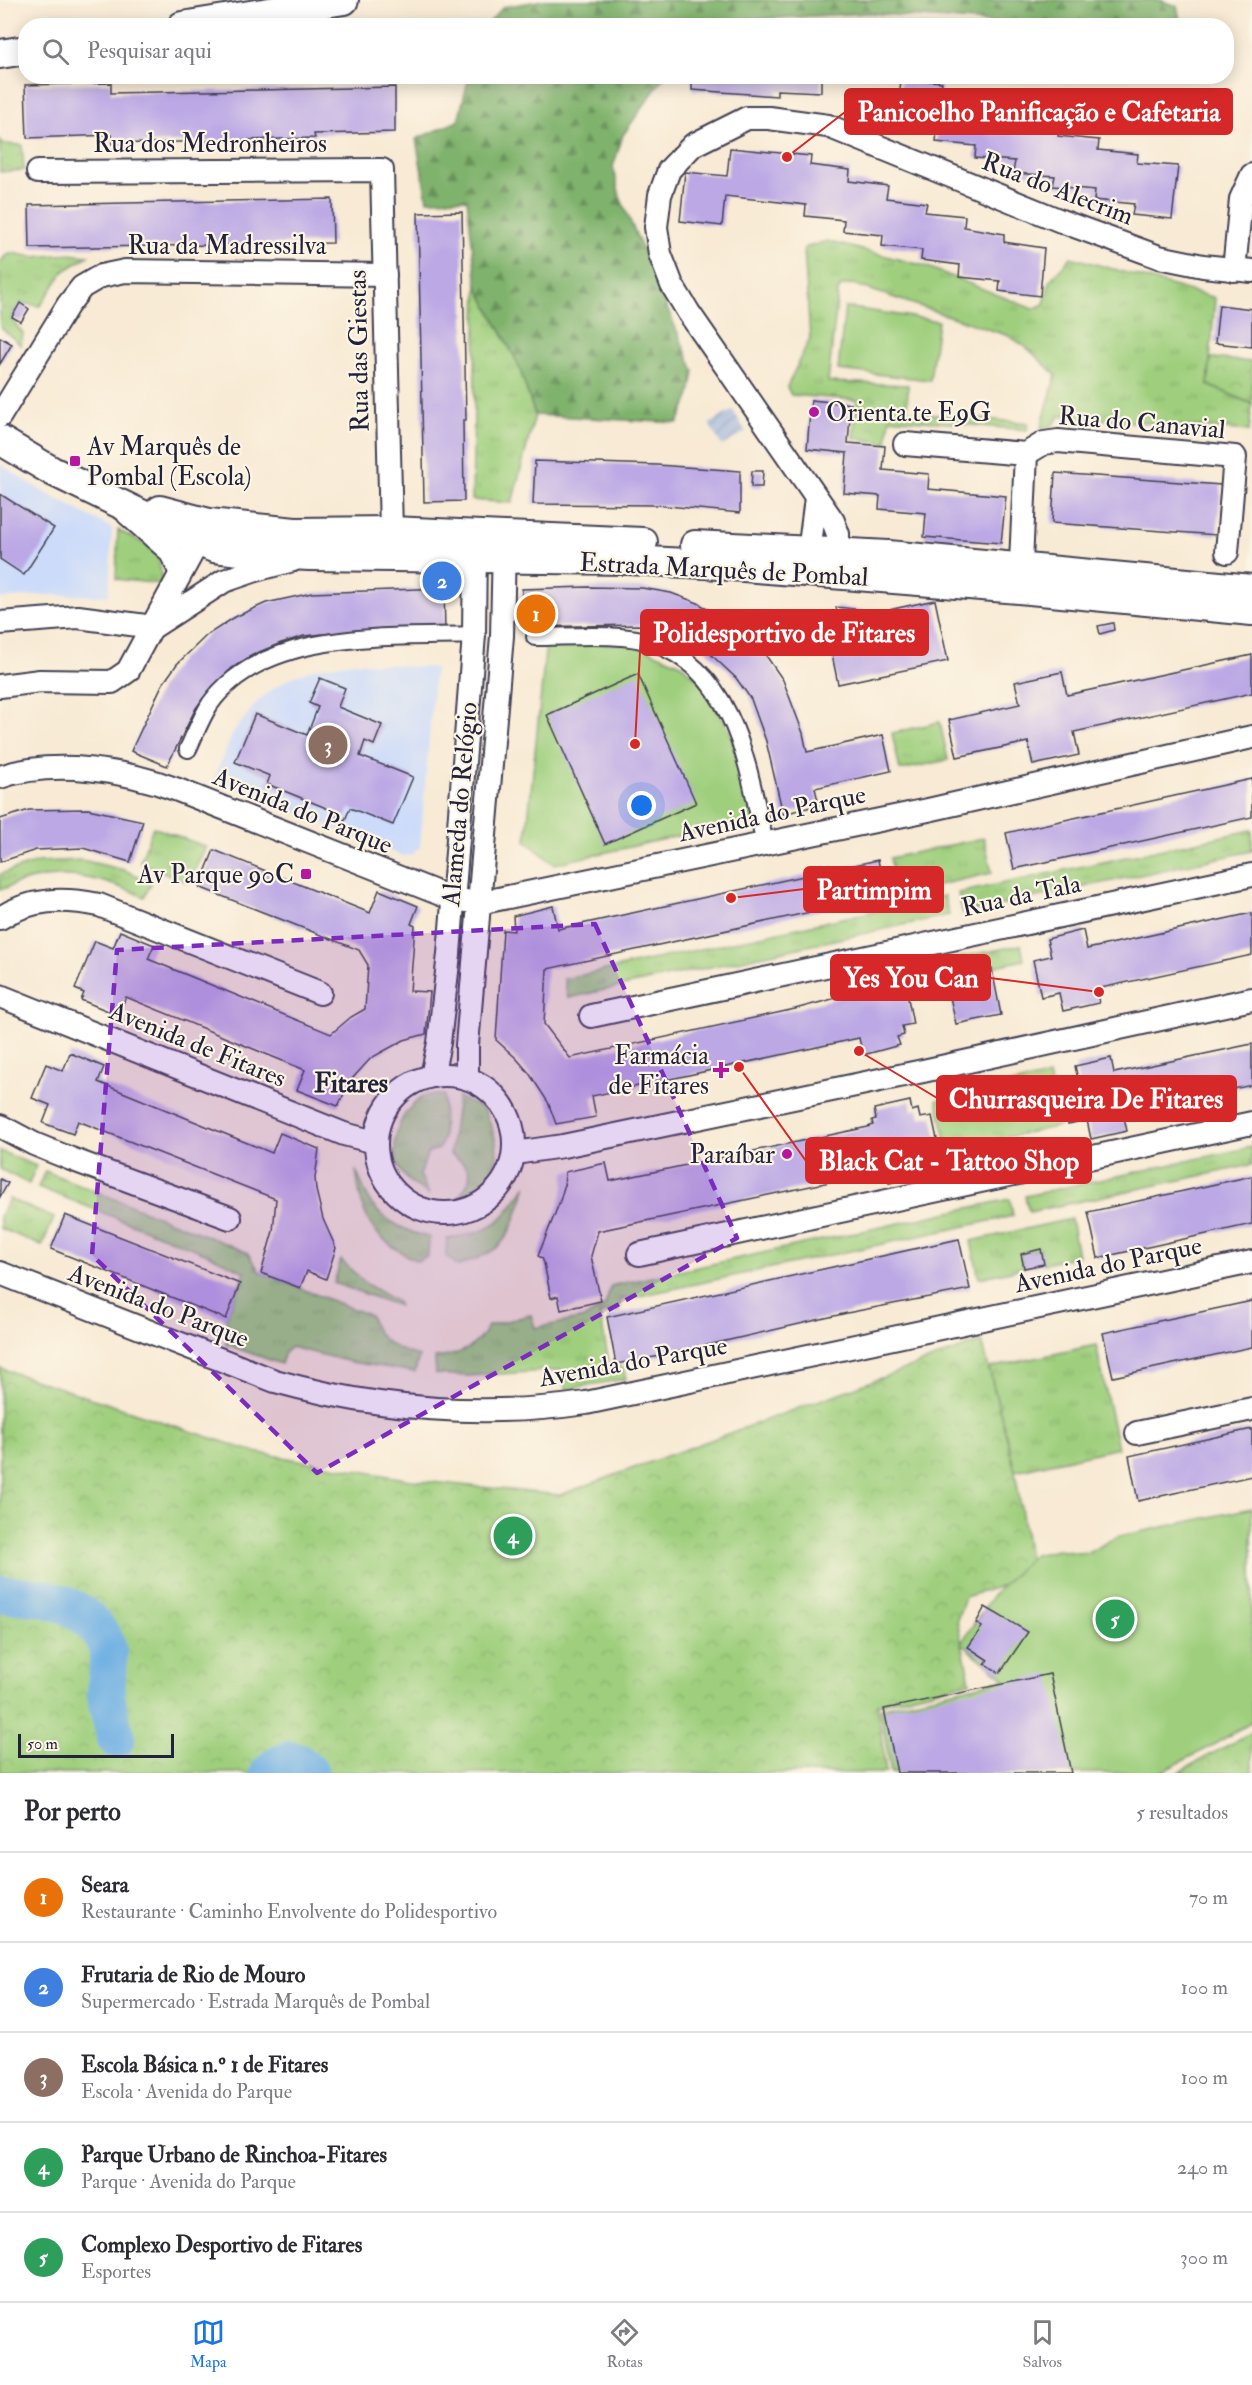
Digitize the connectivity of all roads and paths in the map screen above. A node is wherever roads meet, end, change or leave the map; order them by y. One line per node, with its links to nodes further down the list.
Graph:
1 (344, 0): 2 (street)
2 (232, 18)
3 (18, 51): 4 (street)
4 (0, 54)
5 (382, 170): 6 (street, Rua dos Medronheiros); 9 (street, Rua das Giestas)
6 (38, 172)
7 (1252, 175): 8 (street)
8 (1243, 270): 15 (street, Rua do Alecrim)
9 (385, 274): 10 (street, Rua da Madressilva); 16 (street, Rua das Giestas)
10 (0, 416)
11 (0, 440): 14 (street, Estrada Marquês de Pombal)
12 (905, 444): 13 (street)
13 (1026, 454): 20 (street, Rua do Canavial); 25 (street)
14 (108, 498): 17 (street, Estrada Marquês de Pombal); 24 (street, Estrada Marquês de Pombal)
15 (816, 498): 22 (street); 23 (street, Rua do Alecrim)
16 (390, 531): 17 (street, Estrada Marquês de Pombal); 18 (street, Estrada Marquês de Pombal)
17 (206, 537): 21 (street, Estrada Marquês de Pombal); 24 (street); 27 (street)
18 (475, 547): 19 (street, Estrada Marquês de Pombal); 21 (street, Estrada Marquês de Pombal); 31 (street, Alameda do Relógio)
19 (503, 548): 22 (street, Estrada Marquês de Pombal); 40 (street, Alameda do Relógio)
20 (1227, 552)
21 (309, 556): 27 (street)
22 (808, 561): 23 (street, Estrada Marquês de Pombal)
23 (838, 564): 25 (street, Estrada Marquês de Pombal)
24 (180, 571): 30 (street)
25 (1020, 578): 26 (street, Estrada Marquês de Pombal); 28 (street, Estrada Marquês de Pombal)
26 (1252, 590)
27 (200, 596): 30 (street)
28 (1252, 611)
29 (0, 624): 30 (street)
30 (153, 627): 33 (street)
31 (474, 634): 35 (street); 39 (street, Alameda do Relógio)
32 (535, 637): 37 (street)
33 (0, 686)
34 (1252, 737): 37 (street, Avenida do Parque)
35 (188, 749)
36 (0, 777): 39 (street, Avenida do Parque)
37 (765, 844): 40 (street, Avenida do Parque)
38 (1252, 875): 45 (street, Rua da Tala)
39 (453, 899): 40 (street, Avenida do Parque); 46 (street, Alameda do Relógio)
40 (479, 903): 47 (street, Alameda do Relógio)
41 (0, 918): 42 (street)
42 (320, 993)
43 (0, 996): 50 (street, Avenida de Fitares)
44 (1252, 999): 51 (street)
45 (591, 1016)
46 (432, 1076): 47 (street); 50 (street)
47 (467, 1078): 51 (street)
48 (1252, 1123): 53 (street)
49 (0, 1126): 52 (street)
50 (375, 1142): 51 (street)
51 (515, 1153)
52 (230, 1218)
53 (639, 1254)
54 (1252, 1262): 55 (street, Avenida do Parque)
55 (0, 1273)
56 (1252, 1408): 57 (street)
57 (1137, 1433)

